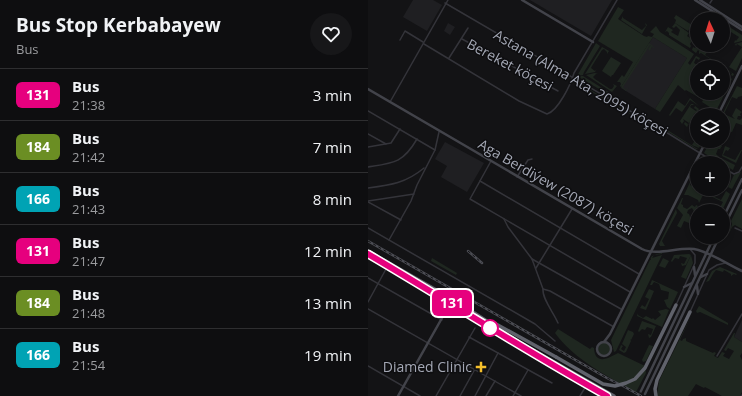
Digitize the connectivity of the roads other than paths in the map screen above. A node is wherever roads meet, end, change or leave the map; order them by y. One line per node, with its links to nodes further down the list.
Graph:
1 (448, 0): 8 (street)
2 (522, 0): 14 (street)
3 (617, 0): 14 (street)
4 (695, 0): 11 (street)
5 (700, 0): 9 (street)
6 (712, 0): 7 (street)
7 (710, 3)
8 (445, 4): 15 (street); 18 (street, Astana (Alma Ata, 2095) köçesi)
9 (742, 27)
10 (468, 28): 12 (street)
11 (742, 30)
12 (462, 39): 16 (street); 20 (street, Bereket köçesi)
13 (400, 40): 15 (street)
14 (593, 42): 18 (street)
15 (424, 43): 16 (street); 21 (street)
16 (449, 58): 18 (street)
17 (742, 66): 22 (street)
18 (573, 77): 32 (street, Astana (Alma Ata, 2095) köçesi)
19 (368, 90): 21 (street, Aga Berdiýew (2087) köçesi)
20 (558, 91)
21 (390, 102): 25 (street, Aga Berdiýew (2087) köçesi)
22 (721, 108)
23 (368, 111): 24 (street)
24 (400, 129): 27 (street); 28 (street)
25 (439, 130): 31 (street); 35 (street, Aga Berdiýew (2087) köçesi)
26 (368, 134): 28 (street)
27 (417, 139): 31 (street); 37 (street)
28 (386, 144): 29 (street)
29 (368, 147)
30 (702, 148): 32 (street)
31 (435, 150): 38 (street)
32 (700, 153): 33 (street, Astana (Alma Ata, 2095) köçesi); 64 (street)
33 (705, 156)
34 (532, 159): 40 (street)
35 (491, 162): 42 (street, Aga Berdiýew (2087) köçesi); 44 (street)
36 (511, 165): 40 (street)
37 (368, 167)
38 (426, 167): 45 (street); 47 (street)
39 (742, 167): 41 (street)
40 (520, 171): 42 (street)
41 (730, 172)
42 (517, 177): 50 (street, Aga Berdiýew (2087) köçesi)
43 (742, 179): 49 (street)
44 (480, 180): 52 (street); 55 (street)
45 (368, 188)
46 (742, 190): 51 (street)
47 (414, 194): 48 (street); 53 (street)
48 (368, 201): 53 (street)
49 (730, 204)
50 (572, 209): 55 (street); 64 (street, Aga Berdiýew (2087) köçesi)
51 (730, 215)
52 (503, 218): 61 (street); 68 (street)
53 (401, 220): 58 (street)
54 (368, 228): 58 (street)
55 (561, 228): 61 (street); 75 (street)
56 (735, 228): 57 (street)
57 (742, 231)
58 (389, 240): 101 (street)
59 (710, 244): 65 (street)
60 (716, 244): 67 (street)
61 (551, 245): 69 (street); 85 (street)
62 (690, 249): 64 (street, Aga Berdiýew (2087) köçesi); 65 (street, Aga Berdiýew (2087) köçesi); 71 (street)
63 (368, 251): 87 (highway)
64 (652, 252): 75 (street)
65 (706, 253): 67 (street, Aga Berdiýew (2087) köçesi); 77 (street)
66 (368, 254): 87 (highway)
67 (710, 255): 70 (street, Aga Berdiýew (2087) köçesi); 78 (street)
68 (532, 259): 69 (street); 72 (street)
69 (540, 263): 72 (street); 91 (street)
70 (727, 264): 74 (street, Aga Berdiýew (2087) köçesi); 76 (street)
71 (694, 267): 77 (street); 83 (street)
72 (536, 268): 84 (street)
73 (386, 269): 81 (street)
74 (742, 271)
75 (640, 274): 85 (street)
76 (708, 274): 78 (street); 86 (street)
77 (696, 275): 80 (street)
78 (700, 277): 82 (street)
79 (368, 278): 81 (street)
80 (692, 283): 83 (street); 117 (street)
81 (377, 284): 88 (street); 94 (street)
82 (697, 285): 86 (street); 118 (street)
83 (684, 287): 89 (street)
84 (543, 289): 96 (street); 97 (street)
85 (631, 292): 91 (street)
86 (698, 294): 92 (street)
87 (452, 301): 94 (street); 95 (highway); 114 (highway)
88 (368, 302)
89 (676, 305): 95 (highway, bridge)
90 (368, 308): 103 (street)
91 (623, 310): 97 (street)
92 (690, 312): 130 (highway)
93 (742, 314): 106 (street)
94 (442, 320): 103 (street)
95 (486, 321): 129 (highway)
96 (558, 323)
97 (614, 327): 99 (street)
98 (475, 328): 100 (street)
99 (610, 334): 102 (street); 104 (street)
100 (469, 337): 105 (street); 107 (street)
101 (555, 341)
102 (604, 342): 104 (street); 104 (street)
103 (428, 343): 107 (street); 115 (street)
104 (609, 344)
105 (498, 353): 110 (street); 111 (street)
106 (717, 356)
107 (457, 359): 109 (street); 121 (street)
108 (368, 366): 115 (street)
109 (475, 369): 111 (street); 122 (street)
110 (528, 370): 113 (street); 116 (street)
111 (486, 376): 112 (street); 123 (street)
112 (495, 381): 116 (street); 124 (street)
113 (552, 384)
114 (586, 385): 127 (street); 128 (highway)
115 (404, 386): 119 (street); 120 (street)
116 (515, 392): 125 (street); 126 (street)
117 (641, 392)
118 (645, 394)
119 (398, 396)
120 (420, 396)
121 (436, 396)
122 (460, 396)
123 (475, 396)
124 (486, 396)
125 (513, 396)
126 (521, 396)
127 (580, 396)
128 (607, 396)
129 (614, 396)
130 (656, 396)

